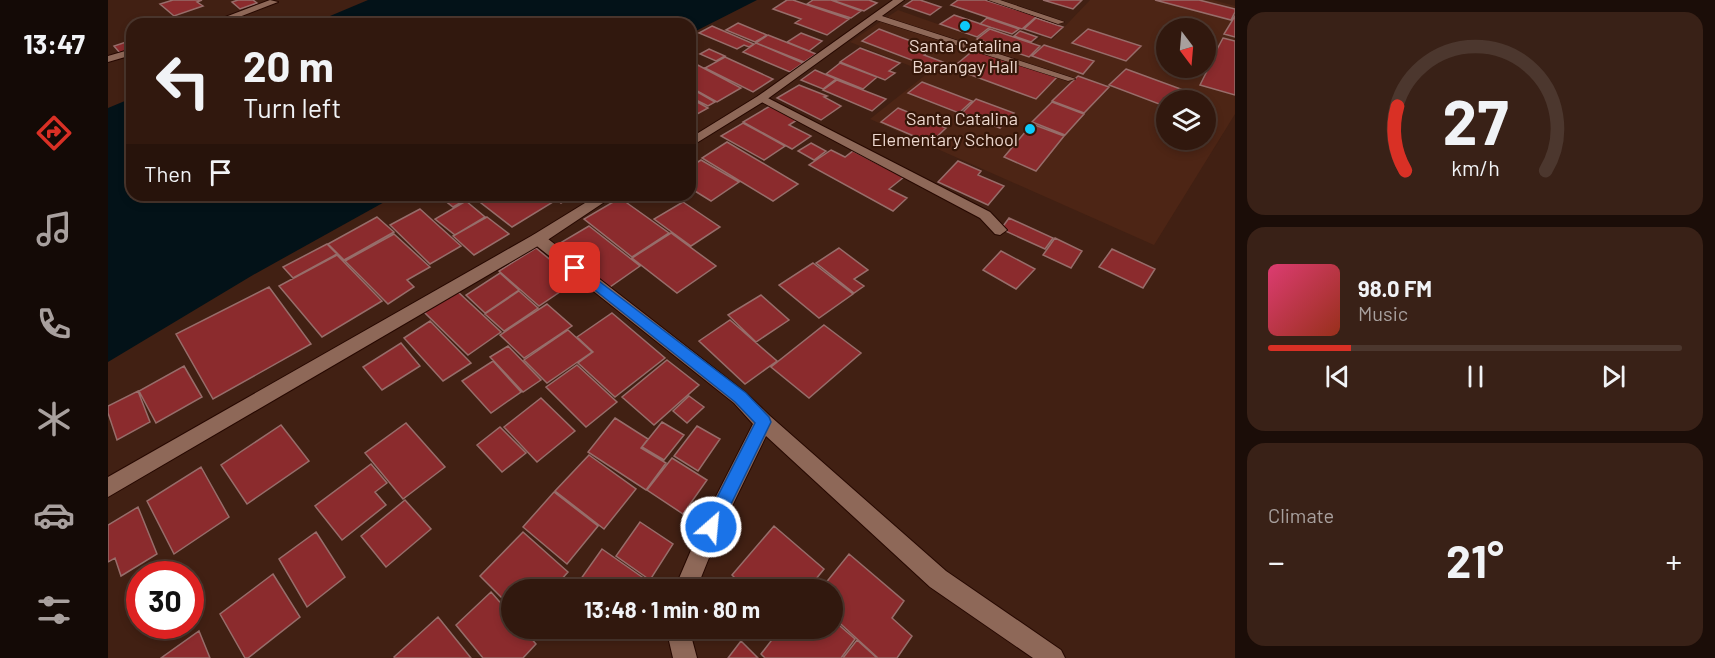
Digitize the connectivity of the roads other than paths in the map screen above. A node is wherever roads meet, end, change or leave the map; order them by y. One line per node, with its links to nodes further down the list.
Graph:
1 (899, 0): 4 (street)
2 (992, 0): 6 (lane)
3 (273, 2): 5 (street)
4 (876, 17): 9 (lane); 10 (street)
5 (229, 18)
6 (1061, 22)
7 (126, 54): 8 (street)
8 (108, 59)
9 (1071, 79)
10 (762, 98): 11 (street); 13 (street)
11 (696, 139)
12 (598, 201): 14 (street)
13 (1000, 230)
14 (538, 239): 15 (street); 16 (street)
15 (763, 422): 17 (street); 20 (street)
16 (108, 488)
17 (690, 579)
18 (680, 639): 19 (street)
19 (685, 658)
20 (1053, 658)

